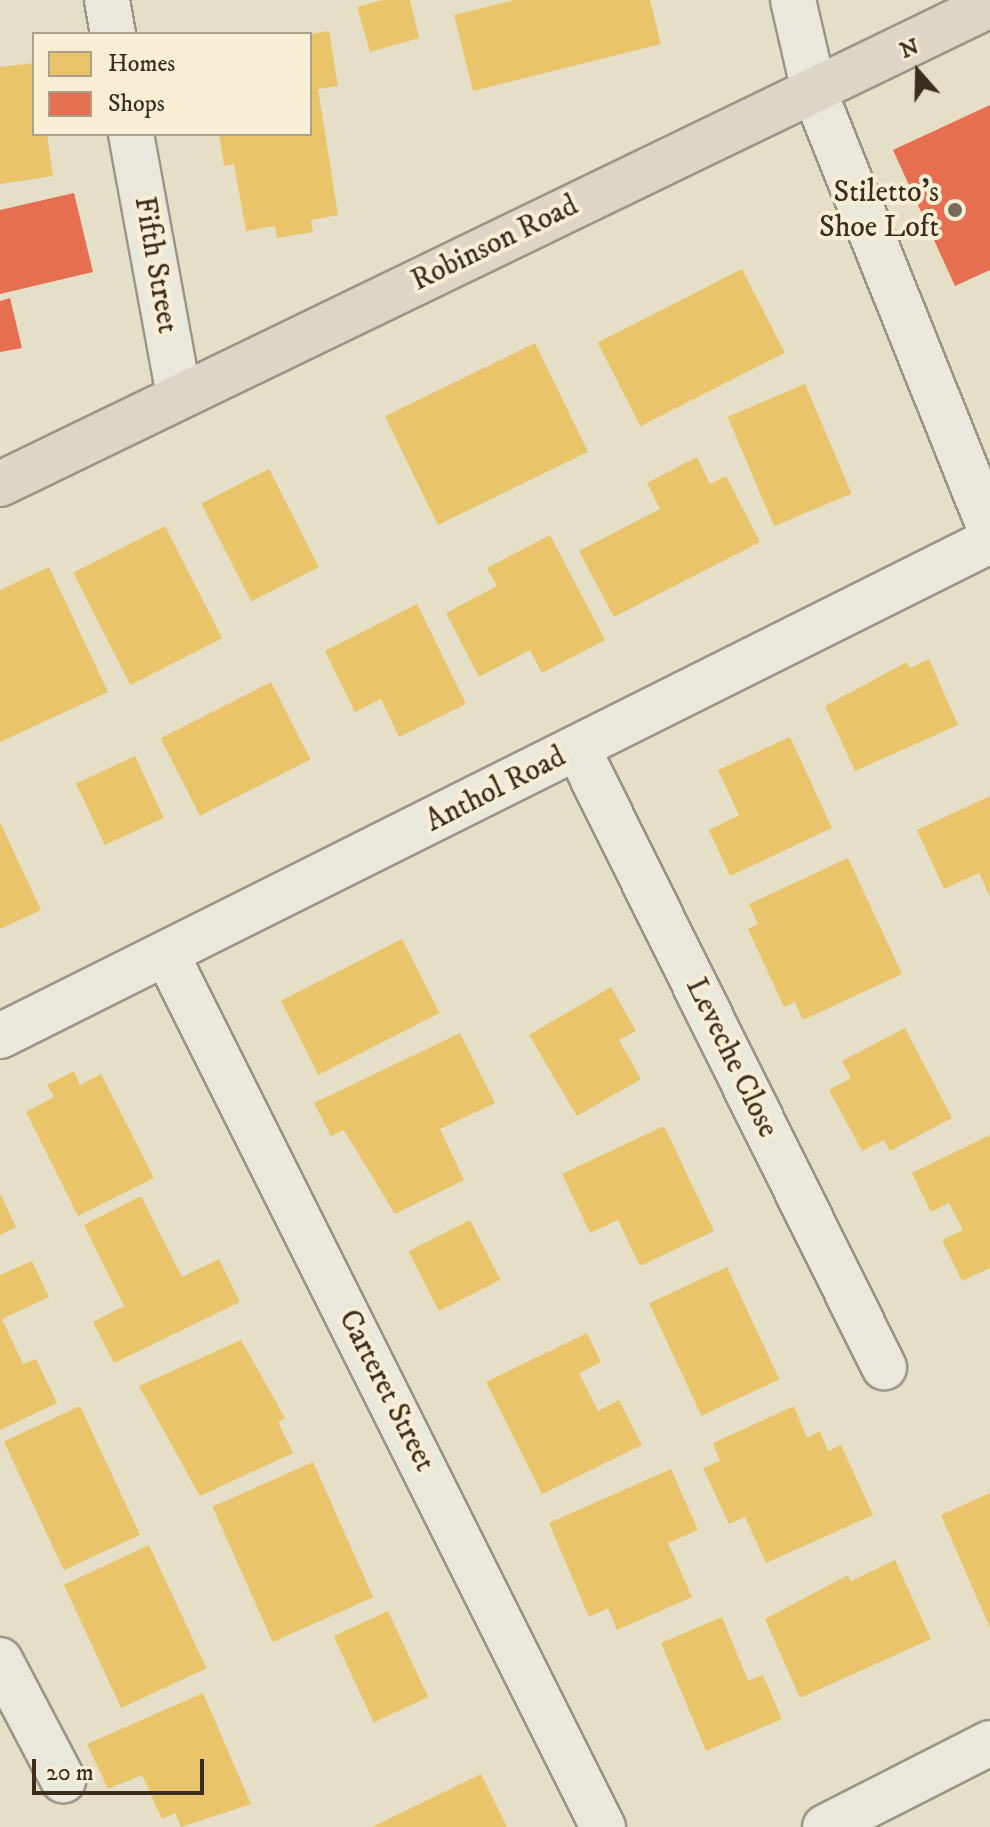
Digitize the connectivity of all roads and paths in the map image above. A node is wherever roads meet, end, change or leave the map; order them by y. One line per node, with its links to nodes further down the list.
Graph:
1 (107, 0): 4 (street)
2 (793, 0): 5 (street)
3 (990, 5): 5 (main road, Robinson Road)
4 (113, 32)
5 (814, 91): 7 (main road, Robinson Road); 9 (street)
6 (131, 136): 7 (street, Fifth Street)
7 (179, 396): 8 (main road, Robinson Road)
8 (0, 484)
9 (990, 529)
10 (990, 541): 11 (street, Anthol Road)
11 (578, 749): 12 (street, Anthol Road); 14 (street, Leveche Close)
12 (167, 955): 13 (street, Anthol Road); 18 (street, Carteret Street)
13 (0, 1036)
14 (884, 1367)
15 (0, 1660): 17 (street)
16 (990, 1743): 19 (street)
17 (63, 1780)
18 (603, 1827)
19 (825, 1827)

